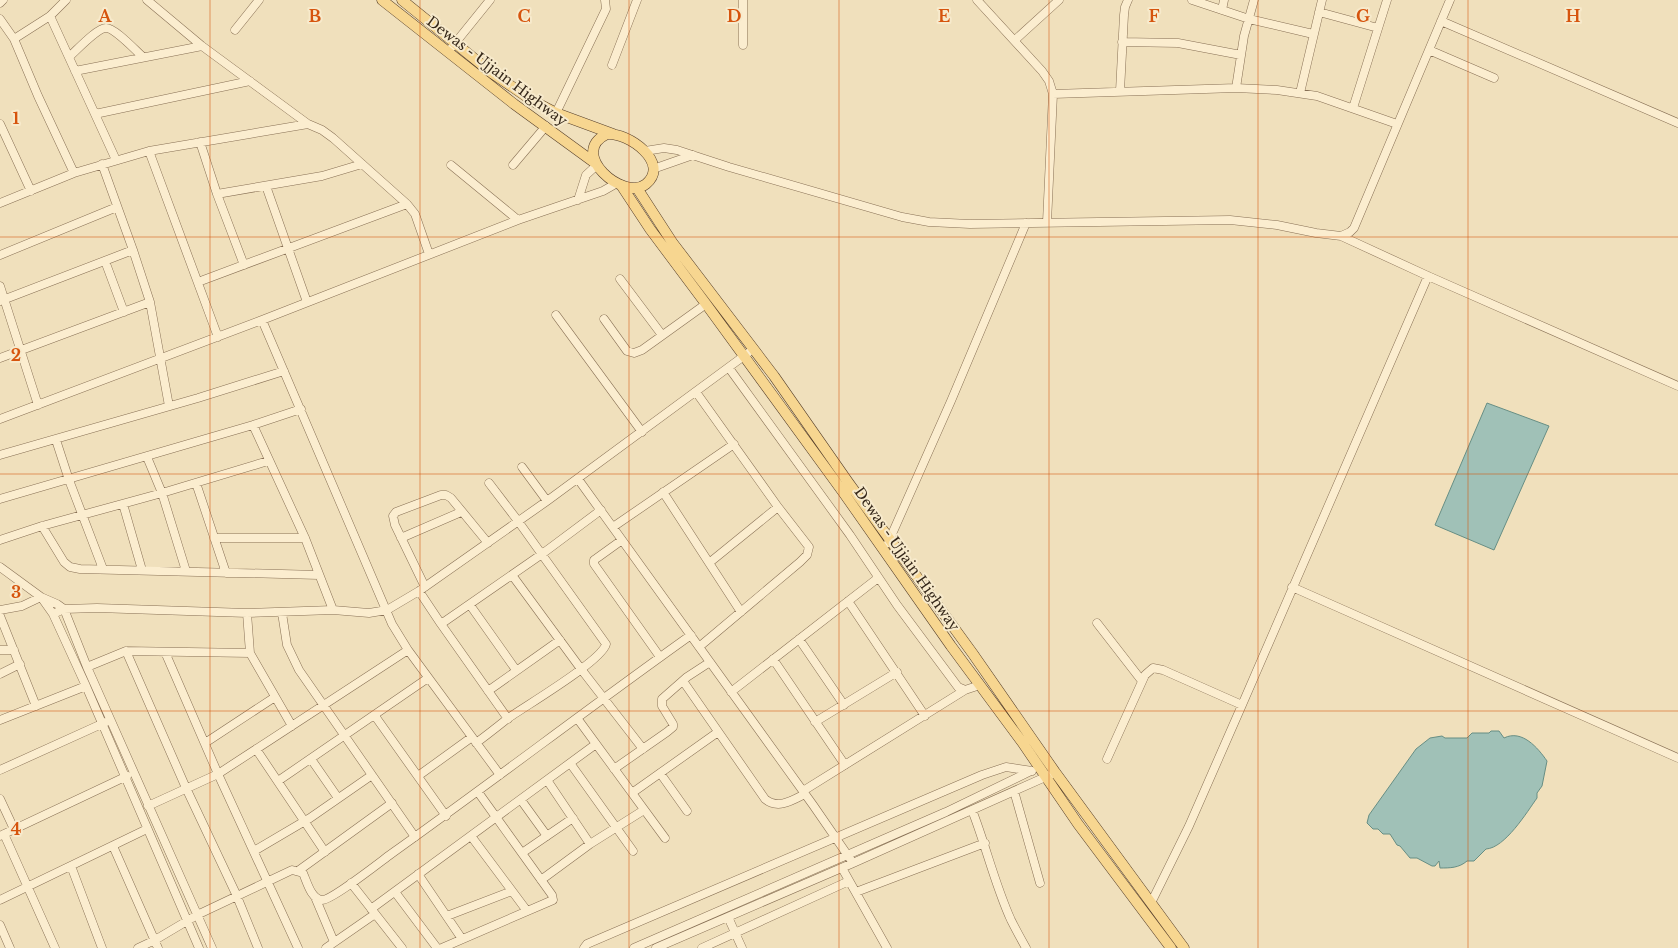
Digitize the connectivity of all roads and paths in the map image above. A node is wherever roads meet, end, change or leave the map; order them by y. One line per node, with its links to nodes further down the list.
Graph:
1 (3, 0): 20 (street)
2 (66, 0): 23 (street)
3 (147, 0): 35 (street)
4 (259, 0): 28 (street)
5 (382, 0): 37 (main road, Dewas - Ujjain Highway)
6 (402, 0): 32 (main road, Dewas - Ujjain Highway)
7 (490, 0): 32 (street)
8 (605, 0): 50 (street)
9 (637, 0): 41 (street)
10 (743, 0): 34 (street)
11 (977, 0): 31 (street)
12 (1059, 0): 31 (street)
13 (1128, 0): 33 (street)
14 (1192, 0): 21 (street)
15 (1224, 0): 21 (street)
16 (1254, 0): 25 (street)
17 (1322, 0): 22 (street)
18 (1388, 0): 27 (street)
19 (1450, 0): 26 (street)
20 (0, 3)
21 (1222, 10): 25 (street)
22 (1319, 12): 27 (street); 29 (street)
23 (50, 16): 30 (street); 39 (street)
24 (0, 19): 30 (street)
25 (1249, 19): 29 (street); 38 (street)
26 (1441, 21): 36 (street); 52 (street)
27 (1378, 28): 49 (street)
28 (235, 30)
29 (1313, 34): 47 (street)
30 (14, 39): 70 (street)
31 (1014, 40): 48 (street)
32 (455, 42): 37 (street); 50 (main road, Dewas - Ujjain Highway)
33 (1122, 42): 38 (street); 46 (street)
34 (743, 45)
35 (202, 46): 40 (street); 44 (street)
36 (1429, 50): 43 (street); 55 (street)
37 (448, 52): 56 (main road, Dewas - Ujjain Highway)
38 (1241, 55): 45 (street)
39 (69, 57): 40 (street); 42 (street)
40 (143, 57): 42 (street)
41 (612, 65)
42 (75, 71): 51 (street)
43 (1494, 78)
44 (250, 81): 51 (street); 54 (street)
45 (1236, 88): 46 (street); 47 (street)
46 (1120, 91): 48 (street)
47 (1300, 93): 49 (street)
48 (1053, 94): 81 (street)
49 (1353, 108): 55 (street)
50 (556, 113): 57 (main road, Dewas - Ujjain Highway)
51 (95, 114): 63 (street)
52 (1678, 123)
53 (0, 124): 58 (street)
54 (308, 124): 59 (street); 65 (street)
55 (1397, 124): 83 (street)
56 (546, 126): 66 (main road, Dewas - Ujjain Highway); 68 (street)
57 (613, 134): 61 (main road, Dewas - Ujjain Highway); 66 (main road)
58 (3, 138): 74 (street)
59 (200, 142): 60 (street); 75 (street)
60 (150, 151): 63 (street); 92 (street)
61 (644, 151): 62 (street); 69 (main road, Dewas - Ujjain Highway)
62 (693, 155): 69 (street); 82 (street)
63 (116, 160): 64 (street)
64 (102, 164): 70 (street); 79 (street)
65 (362, 164): 72 (street); 78 (street)
66 (596, 164): 71 (main road, Dewas - Ujjain Highway); 76 (street)
67 (451, 165): 80 (street)
68 (513, 165)
69 (654, 169): 73 (main road)
70 (74, 173): 74 (street)
71 (619, 184): 73 (main road); 76 (street); 97 (main road, Dewas - Ujjain Highway)
72 (266, 186): 75 (street); 85 (street)
73 (637, 188): 104 (main road, Dewas - Ujjain Highway)
74 (31, 191): 77 (street)
75 (217, 194): 89 (street)
76 (578, 200): 80 (street)
77 (0, 204)
78 (407, 204): 85 (street); 86 (street)
79 (117, 207): 84 (street); 87 (street)
80 (518, 220): 86 (street)
81 (1047, 222): 82 (street); 83 (street)
82 (1026, 223): 144 (street)
83 (1342, 236): 90 (street)
84 (133, 250): 88 (street); 95 (street)
85 (288, 250): 89 (street); 96 (street)
86 (430, 254): 96 (street)
87 (0, 255)
88 (105, 261): 94 (street); 98 (street)
89 (244, 264): 92 (street)
90 (1428, 276): 111 (street); 159 (street)
91 (620, 279): 102 (street)
92 (198, 282): 103 (street)
93 (0, 286): 94 (street)
94 (2, 300): 105 (street)
95 (150, 302): 98 (street); 108 (street)
96 (307, 302): 101 (street)
97 (706, 304): 102 (street); 106 (main road, Dewas - Ujjain Highway)
98 (124, 312): 105 (street)
99 (556, 315): 118 (street)
100 (604, 319): 102 (street)
101 (262, 320): 103 (street); 110 (street)
102 (662, 335)
103 (218, 337): 108 (street)
104 (754, 349): 106 (street); 144 (main road, Dewas - Ujjain Highway)
105 (21, 352): 107 (street); 113 (street)
106 (744, 357): 109 (street); 148 (main road, Dewas - Ujjain Highway)
107 (0, 358)
108 (161, 358): 113 (street); 114 (street)
109 (729, 368): 112 (street); 158 (street)
110 (284, 371): 114 (street); 115 (street)
111 (1678, 386)
112 (696, 392): 118 (street); 120 (street)
113 (38, 405): 116 (street)
114 (170, 406): 119 (street)
115 (301, 409): 117 (street); 167 (street)
116 (0, 419)
117 (253, 425): 122 (street); 123 (street)
118 (642, 432): 125 (street)
119 (56, 440): 121 (street); 126 (street)
120 (734, 444): 129 (street); 134 (street)
121 (0, 455)
122 (147, 456): 126 (street); 130 (street)
123 (268, 461): 127 (street); 142 (street)
124 (522, 467): 132 (street)
125 (578, 478): 132 (street); 135 (street)
126 (69, 480): 131 (street); 137 (street)
127 (196, 483): 130 (street); 141 (street)
128 (489, 483): 138 (street)
129 (664, 492): 140 (street); 150 (street)
130 (162, 493): 133 (street); 154 (street)
131 (0, 500)
132 (547, 501): 138 (street)
133 (123, 504): 137 (street); 153 (street)
134 (778, 507): 150 (street); 168 (street)
135 (601, 510): 140 (street); 149 (street)
136 (461, 512): 143 (street); 143 (street); 147 (street)
137 (82, 515): 139 (street); 152 (street)
138 (518, 521): 147 (street); 149 (street)
139 (42, 526): 145 (street); 152 (street)
140 (613, 527): 146 (street)
141 (214, 538): 142 (street); 155 (street)
142 (305, 538): 156 (street)
143 (401, 538): 160 (street)
144 (890, 539): 148 (street); 229 (main road, Dewas - Ujjain Highway)
145 (0, 540)
146 (622, 540): 175 (street); 185 (street)
147 (488, 542): 160 (street)
148 (885, 552): 197 (main road, Dewas - Ujjain Highway)
149 (542, 554): 157 (street); 190 (street)
150 (709, 563): 168 (street)
151 (0, 567): 161 (street)
152 (103, 570): 153 (street)
153 (142, 570): 154 (street)
154 (186, 571): 155 (street)
155 (226, 573): 156 (street)
156 (319, 575): 166 (street)
157 (512, 575): 163 (street); 177 (street)
158 (878, 578): 162 (street); 199 (street)
159 (1292, 588): 205 (street); 224 (street)
160 (422, 589): 167 (street); 174 (street)
161 (41, 597): 164 (street); 165 (street); 171 (street)
162 (848, 601): 176 (street); 192 (street)
163 (470, 605): 174 (street); 191 (street)
164 (64, 609): 169 (street); 171 (street); 189 (street)
165 (0, 610)
166 (333, 610): 167 (street); 170 (street)
167 (387, 610): 181 (street)
168 (741, 612): 178 (street)
169 (248, 613): 170 (street); 184 (street)
170 (282, 613): 207 (street)
171 (53, 614): 198 (street)
172 (0, 616): 180 (street)
173 (1097, 622): 196 (street)
174 (441, 624): 200 (street)
175 (691, 636): 178 (street); 185 (street)
176 (799, 639): 186 (street); 204 (street)
177 (560, 640): 190 (street); 191 (street)
178 (699, 647): 187 (street)
179 (0, 650): 180 (street)
180 (14, 650): 188 (street)
181 (408, 650): 194 (street); 207 (street)
182 (126, 651): 183 (street); 189 (street); 242 (street)
183 (166, 652): 184 (street); 220 (street)
184 (250, 653): 202 (street)
185 (660, 657): 203 (street)
186 (773, 659): 201 (street); 214 (street)
187 (710, 662): 195 (street); 201 (street)
188 (20, 664): 193 (street); 206 (street)
189 (87, 667): 213 (street)
190 (581, 669): 203 (street); 211 (street)
191 (516, 670): 200 (street)
192 (897, 672): 204 (street); 209 (street)
193 (0, 674)
194 (428, 678): 208 (street); 219 (street)
195 (684, 680): 217 (street); 223 (street)
196 (1142, 681): 205 (street); 226 (street)
197 (980, 684): 199 (street); 229 (main road, Dewas - Ujjain Highway)
198 (86, 686): 206 (street); 215 (street)
199 (965, 690): 209 (street)
200 (488, 691): 211 (street)
201 (731, 692): 244 (street)
202 (275, 698): 216 (street); 220 (street)
203 (604, 698): 210 (street); 223 (street)
204 (844, 705): 214 (street)
205 (1242, 705): 295 (street)
206 (36, 706): 212 (street)
207 (324, 706): 216 (street); 218 (street)
208 (374, 716): 218 (street); 238 (street)
209 (925, 716): 228 (street)
210 (577, 718): 221 (street); 237 (street)
211 (508, 719): 219 (street)
212 (0, 720)
213 (110, 720): 215 (street); 232 (street)
214 (815, 722): 228 (street)
215 (102, 724): 231 (street); 239 (street)
216 (292, 726): 222 (street)
217 (718, 732): 234 (street); 244 (street)
218 (345, 736): 225 (street); 236 (street)
219 (474, 740): 237 (street); 238 (street)
220 (205, 743): 233 (street)
221 (596, 744): 227 (street); 230 (street)
222 (256, 748): 233 (street); 241 (street)
223 (643, 749): 230 (street)
224 (1678, 758)
225 (311, 759): 241 (street); 247 (street)
226 (1107, 759)
227 (570, 763): 240 (street); 261 (street)
228 (845, 765): 244 (street)
229 (1040, 766): 235 (main road, Dewas - Ujjain Highway); 269 (street); 277 (street)
230 (614, 769): 246 (street)
231 (0, 770)
232 (134, 773): 239 (street); 251 (street)
233 (218, 774): 242 (street); 273 (street)
234 (660, 774): 246 (street); 254 (street)
235 (1050, 774): 245 (street); 255 (main road, Dewas - Ujjain Highway); 259 (main road, Dewas - Ujjain Highway)
236 (372, 775): 247 (street); 250 (street)
237 (500, 775): 243 (street)
238 (418, 776): 256 (street)
239 (125, 778): 262 (street); 263 (street)
240 (547, 780): 249 (street); 258 (street)
241 (278, 781): 260 (street)
242 (186, 788): 251 (street); 292 (street)
243 (478, 792): 256 (street); 257 (street)
244 (804, 792): 269 (street)
245 (1014, 792): 253 (street); 287 (street)
246 (632, 793): 252 (street)
247 (338, 798): 260 (street)
248 (0, 799): 262 (street)
249 (521, 800): 257 (street); 266 (street)
250 (392, 803): 267 (street); 275 (street)
251 (148, 806): 298 (street)
252 (644, 810): 261 (street); 268 (street)
253 (972, 810): 270 (street); 278 (street)
254 (686, 811)
255 (1084, 812): 259 (main road); 295 (main road, Dewas - Ujjain Highway)
256 (446, 816): 267 (street)
257 (497, 817): 265 (street); 276 (street)
258 (573, 818): 266 (street); 271 (street)
259 (1075, 820): 326 (main road, Dewas - Ujjain Highway)
260 (305, 821): 273 (street); 275 (street)
261 (616, 828): 271 (street); 274 (street)
262 (14, 829): 264 (street)
263 (147, 829): 272 (street); 301 (street)
264 (2, 835): 288 (street)
265 (471, 836): 282 (street); 289 (street)
266 (547, 836): 276 (street)
267 (415, 837): 286 (street)
268 (665, 838)
269 (835, 838): 277 (street); 319 (street)
270 (985, 843): 291 (street); 325 (street)
271 (590, 844): 283 (street)
272 (113, 846): 279 (street); 306 (street)
273 (254, 851): 285 (street)
274 (633, 851)
275 (325, 852): 281 (street)
276 (522, 852): 283 (street)
277 (846, 854): 278 (street); 320 (street)
278 (853, 863): 280 (street)
279 (71, 866): 288 (street); 309 (street)
280 (842, 868): 284 (street); 300 (street)
281 (298, 871): 285 (street); 293 (street)
282 (418, 874): 290 (street); 299 (street)
283 (541, 880): 297 (street)
284 (850, 881): 291 (street); 303 (street)
285 (268, 882): 292 (street); 314 (street)
286 (351, 883): 293 (street); 296 (street)
287 (1040, 883)
288 (28, 886): 294 (street); 308 (street)
289 (512, 891): 297 (street); 299 (street)
290 (394, 892): 296 (street); 317 (street)
291 (856, 892): 324 (street)
292 (238, 897): 298 (street); 313 (street)
293 (315, 898): 305 (street)
294 (0, 900)
295 (1152, 903): 327 (main road, Dewas - Ujjain Highway)
296 (373, 911): 305 (street); 316 (street)
297 (527, 911): 304 (street)
298 (197, 915): 301 (street); 312 (street)
299 (447, 916): 304 (street)
300 (728, 917): 303 (street); 321 (street)
301 (188, 922): 306 (street); 311 (street)
302 (0, 925): 307 (street)
303 (735, 932): 322 (street); 323 (street)
304 (462, 940): 318 (street)
305 (334, 942): 315 (street)
306 (157, 944): 310 (street)
307 (10, 948)
308 (55, 948)
309 (102, 948)
310 (138, 948)
311 (199, 948)
312 (212, 948)
313 (258, 948)
314 (298, 948)
315 (326, 948)
316 (402, 948)
317 (437, 948)
318 (442, 948)
319 (584, 948)
320 (634, 948)
321 (656, 948)
322 (702, 948)
323 (742, 948)
324 (887, 948)
325 (1026, 948)
326 (1171, 948)
327 (1184, 948)

